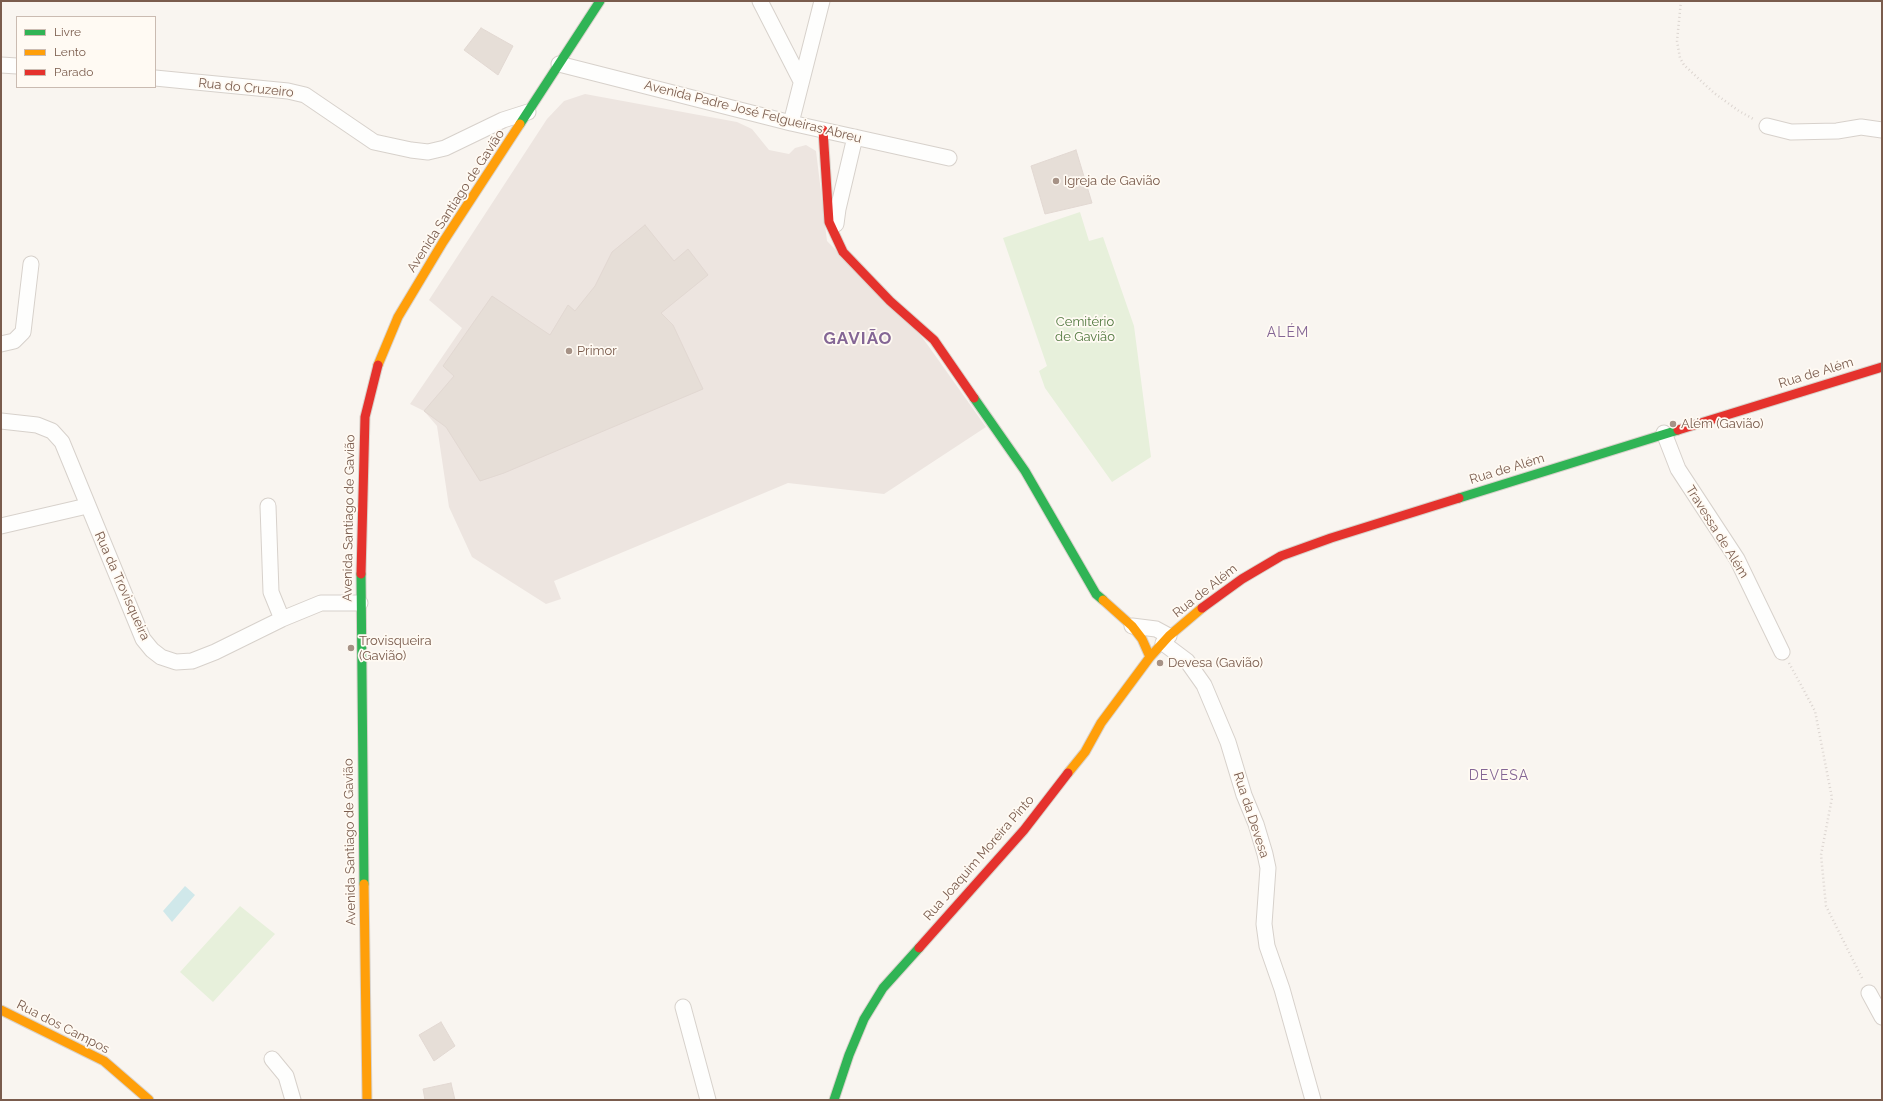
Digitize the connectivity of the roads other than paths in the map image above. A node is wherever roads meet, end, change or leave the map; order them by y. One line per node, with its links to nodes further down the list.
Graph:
1 (600, 1): 4 (street, Avenida Santiago de Gavião)
2 (760, 1): 8 (street)
3 (822, 1): 8 (street)
4 (559, 64): 9 (street, Avenida Santiago de Gavião); 10 (street, Avenida Padre José Felgueiras Abreu)
5 (1, 65): 6 (street)
6 (16, 66)
7 (156, 78): 9 (street, Rua do Cruzeiro)
8 (801, 81): 10 (street)
9 (528, 112): 25 (street, Avenida Santiago de Gavião)
10 (791, 123): 12 (street, Avenida Padre José Felgueiras Abreu)
11 (1767, 126): 13 (street)
12 (823, 130): 14 (street, Avenida Padre José Felgueiras Abreu); 16 (street)
13 (1882, 130)
14 (855, 137): 15 (street, Avenida Padre José Felgueiras Abreu); 16 (street)
15 (949, 158)
16 (836, 239): 27 (street)
17 (31, 264): 18 (street)
18 (1, 344)
19 (1882, 367): 21 (street, Rua de Além)
20 (1, 421): 22 (street, Rua da Trovisqueira)
21 (1664, 434): 28 (street, Rua de Além); 29 (street, Travessa de Além)
22 (87, 506): 24 (street); 26 (street, Rua da Trovisqueira)
23 (268, 506): 26 (street)
24 (1, 526)
25 (360, 603): 26 (street, Rua da Trovisqueira); 38 (street, Avenida Santiago de Gavião)
26 (282, 619)
27 (1132, 626): 28 (street, Rua da Devesa); 30 (street)
28 (1166, 639): 30 (street, Rua Joaquim Moreira Pinto); 41 (street, Rua da Devesa)
29 (1782, 652)
30 (1150, 657): 40 (street, Rua Joaquim Moreira Pinto)
31 (1869, 993): 34 (street)
32 (683, 1007): 39 (street)
33 (1, 1010): 36 (street, Rua dos Campos)
34 (1882, 1017)
35 (272, 1059): 37 (street)
36 (149, 1100)
37 (293, 1100)
38 (367, 1100)
39 (708, 1100)
40 (834, 1100)
41 (1313, 1100)

